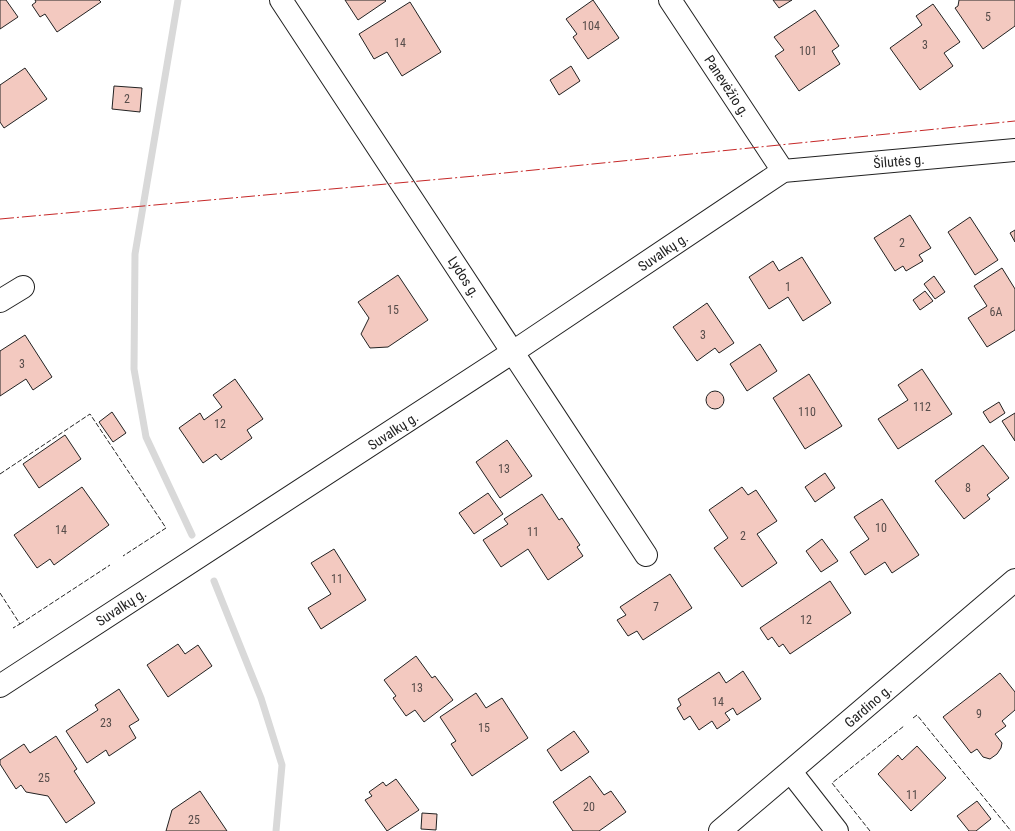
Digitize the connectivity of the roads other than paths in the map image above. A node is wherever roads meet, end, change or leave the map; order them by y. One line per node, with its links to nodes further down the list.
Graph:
1 (281, 0): 7 (street, Lydos g.)
2 (670, 0): 4 (street, Panevėžio g.)
3 (1015, 150): 4 (street, Šilutės g.)
4 (783, 172): 7 (street, Suvalkų g.)
5 (23, 287): 6 (street)
6 (0, 301)
7 (513, 352): 8 (street, Lydos g.); 10 (street, Suvalkų g.)
8 (646, 555)
9 (1015, 580): 11 (street, Gardino g.)
10 (0, 686)
11 (791, 772): 12 (street, Gardino g.); 13 (street)
12 (720, 831)
13 (837, 831)

